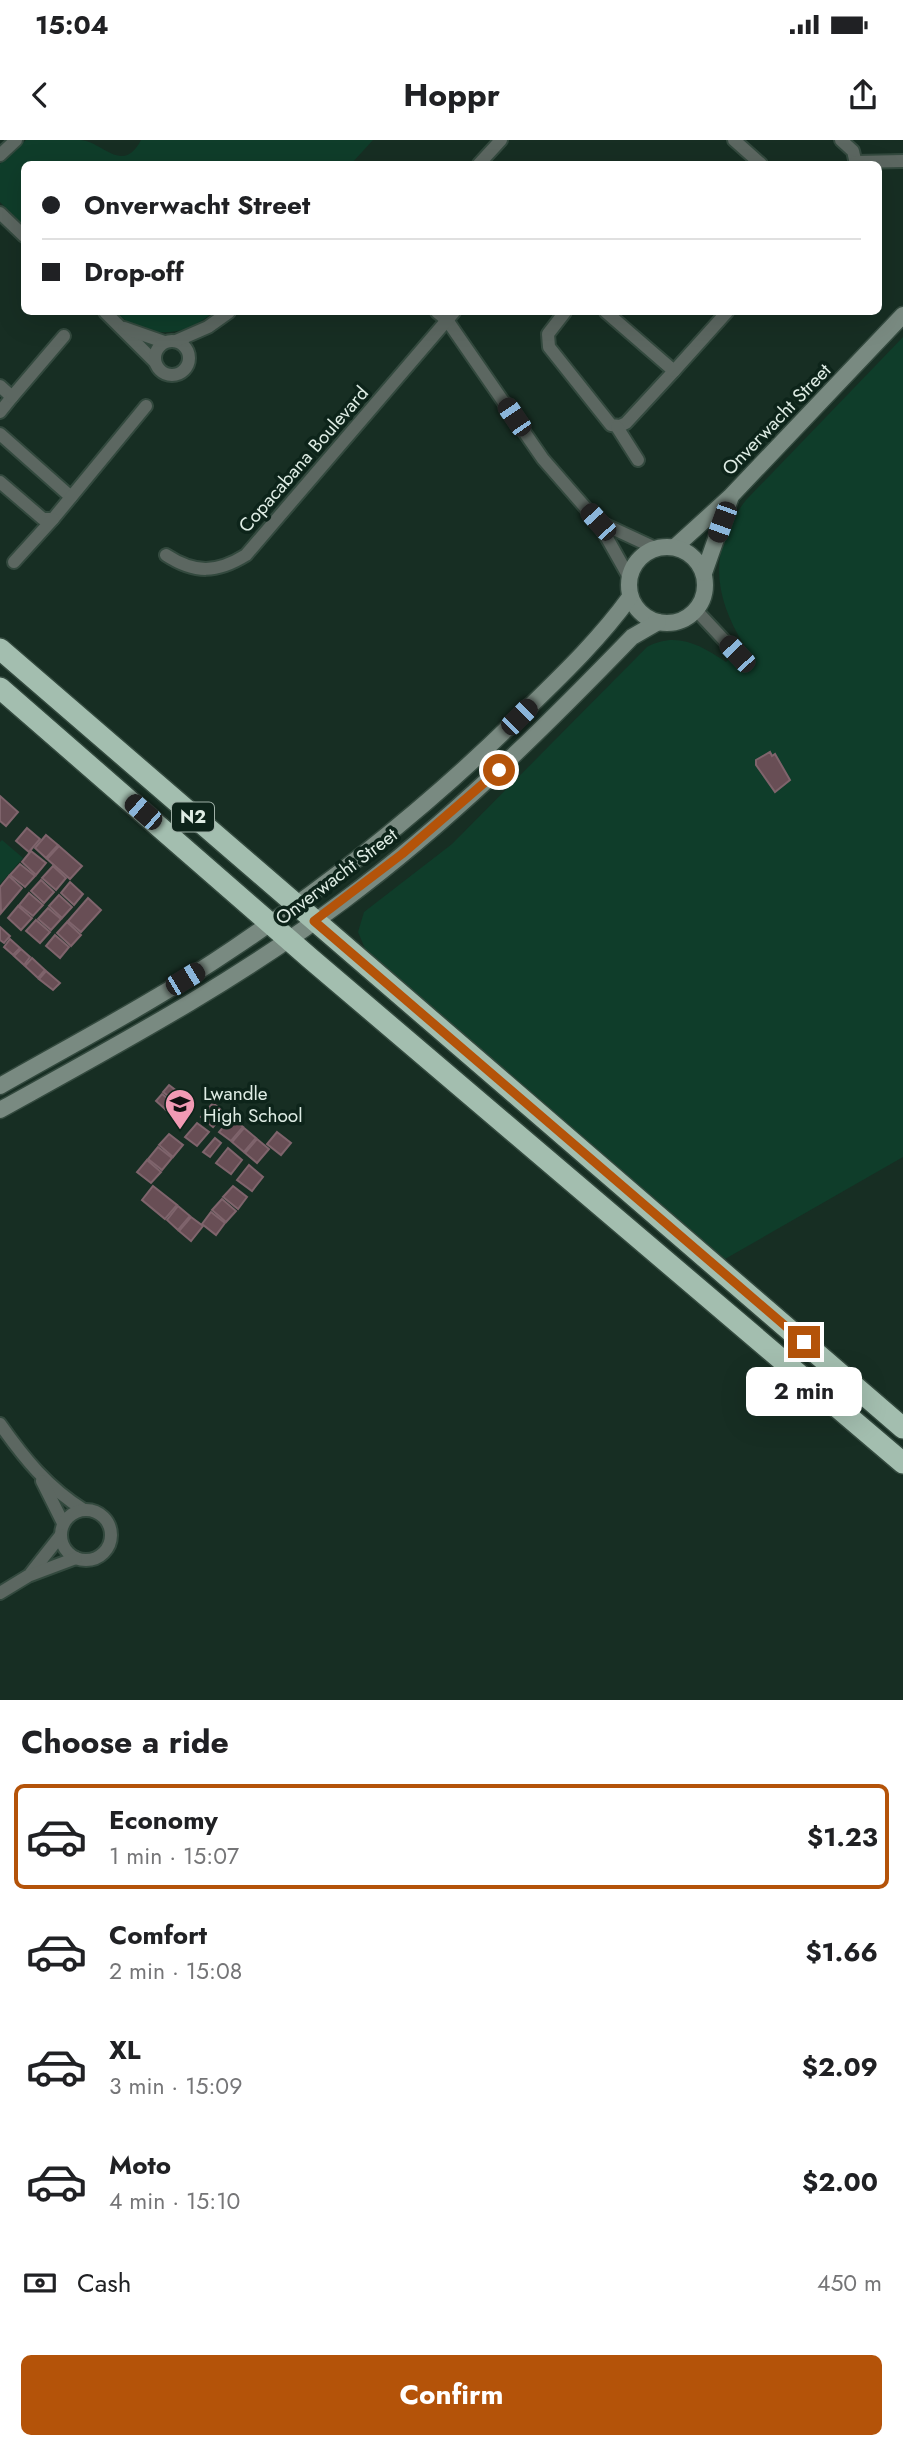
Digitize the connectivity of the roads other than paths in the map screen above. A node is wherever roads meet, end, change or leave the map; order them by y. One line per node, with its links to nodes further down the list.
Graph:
1 (16, 140): 5 (street)
2 (501, 140): 6 (street)
3 (734, 140): 7 (street)
4 (841, 140): 8 (street)
5 (0, 155)
6 (482, 161)
7 (758, 161)
8 (856, 161)
9 (882, 162): 10 (street)
10 (903, 162)
11 (0, 213): 12 (street)
12 (21, 233)
13 (108, 315): 21 (street)
14 (225, 315): 22 (street)
15 (445, 315): 42 (street, Copacabana Boulevard)
16 (447, 315): 39 (street)
17 (563, 315): 32 (street)
18 (609, 315): 27 (street)
19 (724, 315): 27 (street)
20 (903, 315): 37 (street, Onverwacht Street)
21 (120, 326): 24 (street); 26 (street)
22 (208, 327): 24 (street); 25 (street)
23 (64, 336): 29 (street)
24 (170, 342): 25 (street); 26 (street)
25 (189, 356): 26 (street)
26 (155, 362)
27 (674, 372): 32 (street)
28 (0, 386): 29 (street)
29 (12, 397): 31 (street)
30 (146, 406): 36 (street)
31 (0, 412)
32 (617, 427): 34 (street)
33 (0, 434): 36 (street)
34 (638, 460)
35 (0, 482): 38 (street)
36 (71, 496): 38 (street)
37 (730, 497): 40 (street, Onverwacht Street); 44 (street)
38 (52, 519): 43 (street)
39 (598, 522): 41 (street); 45 (street)
40 (675, 547): 41 (street); 44 (street)
41 (654, 548): 45 (street)
42 (166, 555)
43 (14, 562)
44 (704, 573): 47 (street)
45 (629, 577): 46 (street)
46 (630, 597): 48 (street); 52 (street, Onverwacht Street)
47 (696, 610): 48 (street); 50 (street)
48 (658, 622): 53 (street, Onverwacht Street)
49 (0, 649): 52 (highway, N2)
50 (737, 654)
51 (0, 688): 54 (highway, N2)
52 (295, 905): 53 (highway, N2); 54 (street, Onverwacht Street)
53 (314, 921): 55 (street, Onverwacht Street); 59 (highway, N2)
54 (270, 923): 55 (highway, N2); 56 (street, Onverwacht Street)
55 (289, 938): 57 (street, Onverwacht Street); 60 (highway, N2)
56 (0, 1086)
57 (0, 1110)
58 (0, 1424): 61 (street)
59 (903, 1428)
60 (903, 1463)
61 (38, 1474): 62 (street); 63 (street)
62 (84, 1510): 63 (street); 64 (street)
63 (62, 1529): 64 (street); 65 (street)
64 (76, 1558): 65 (street)
65 (28, 1576): 66 (street)
66 (0, 1593)

